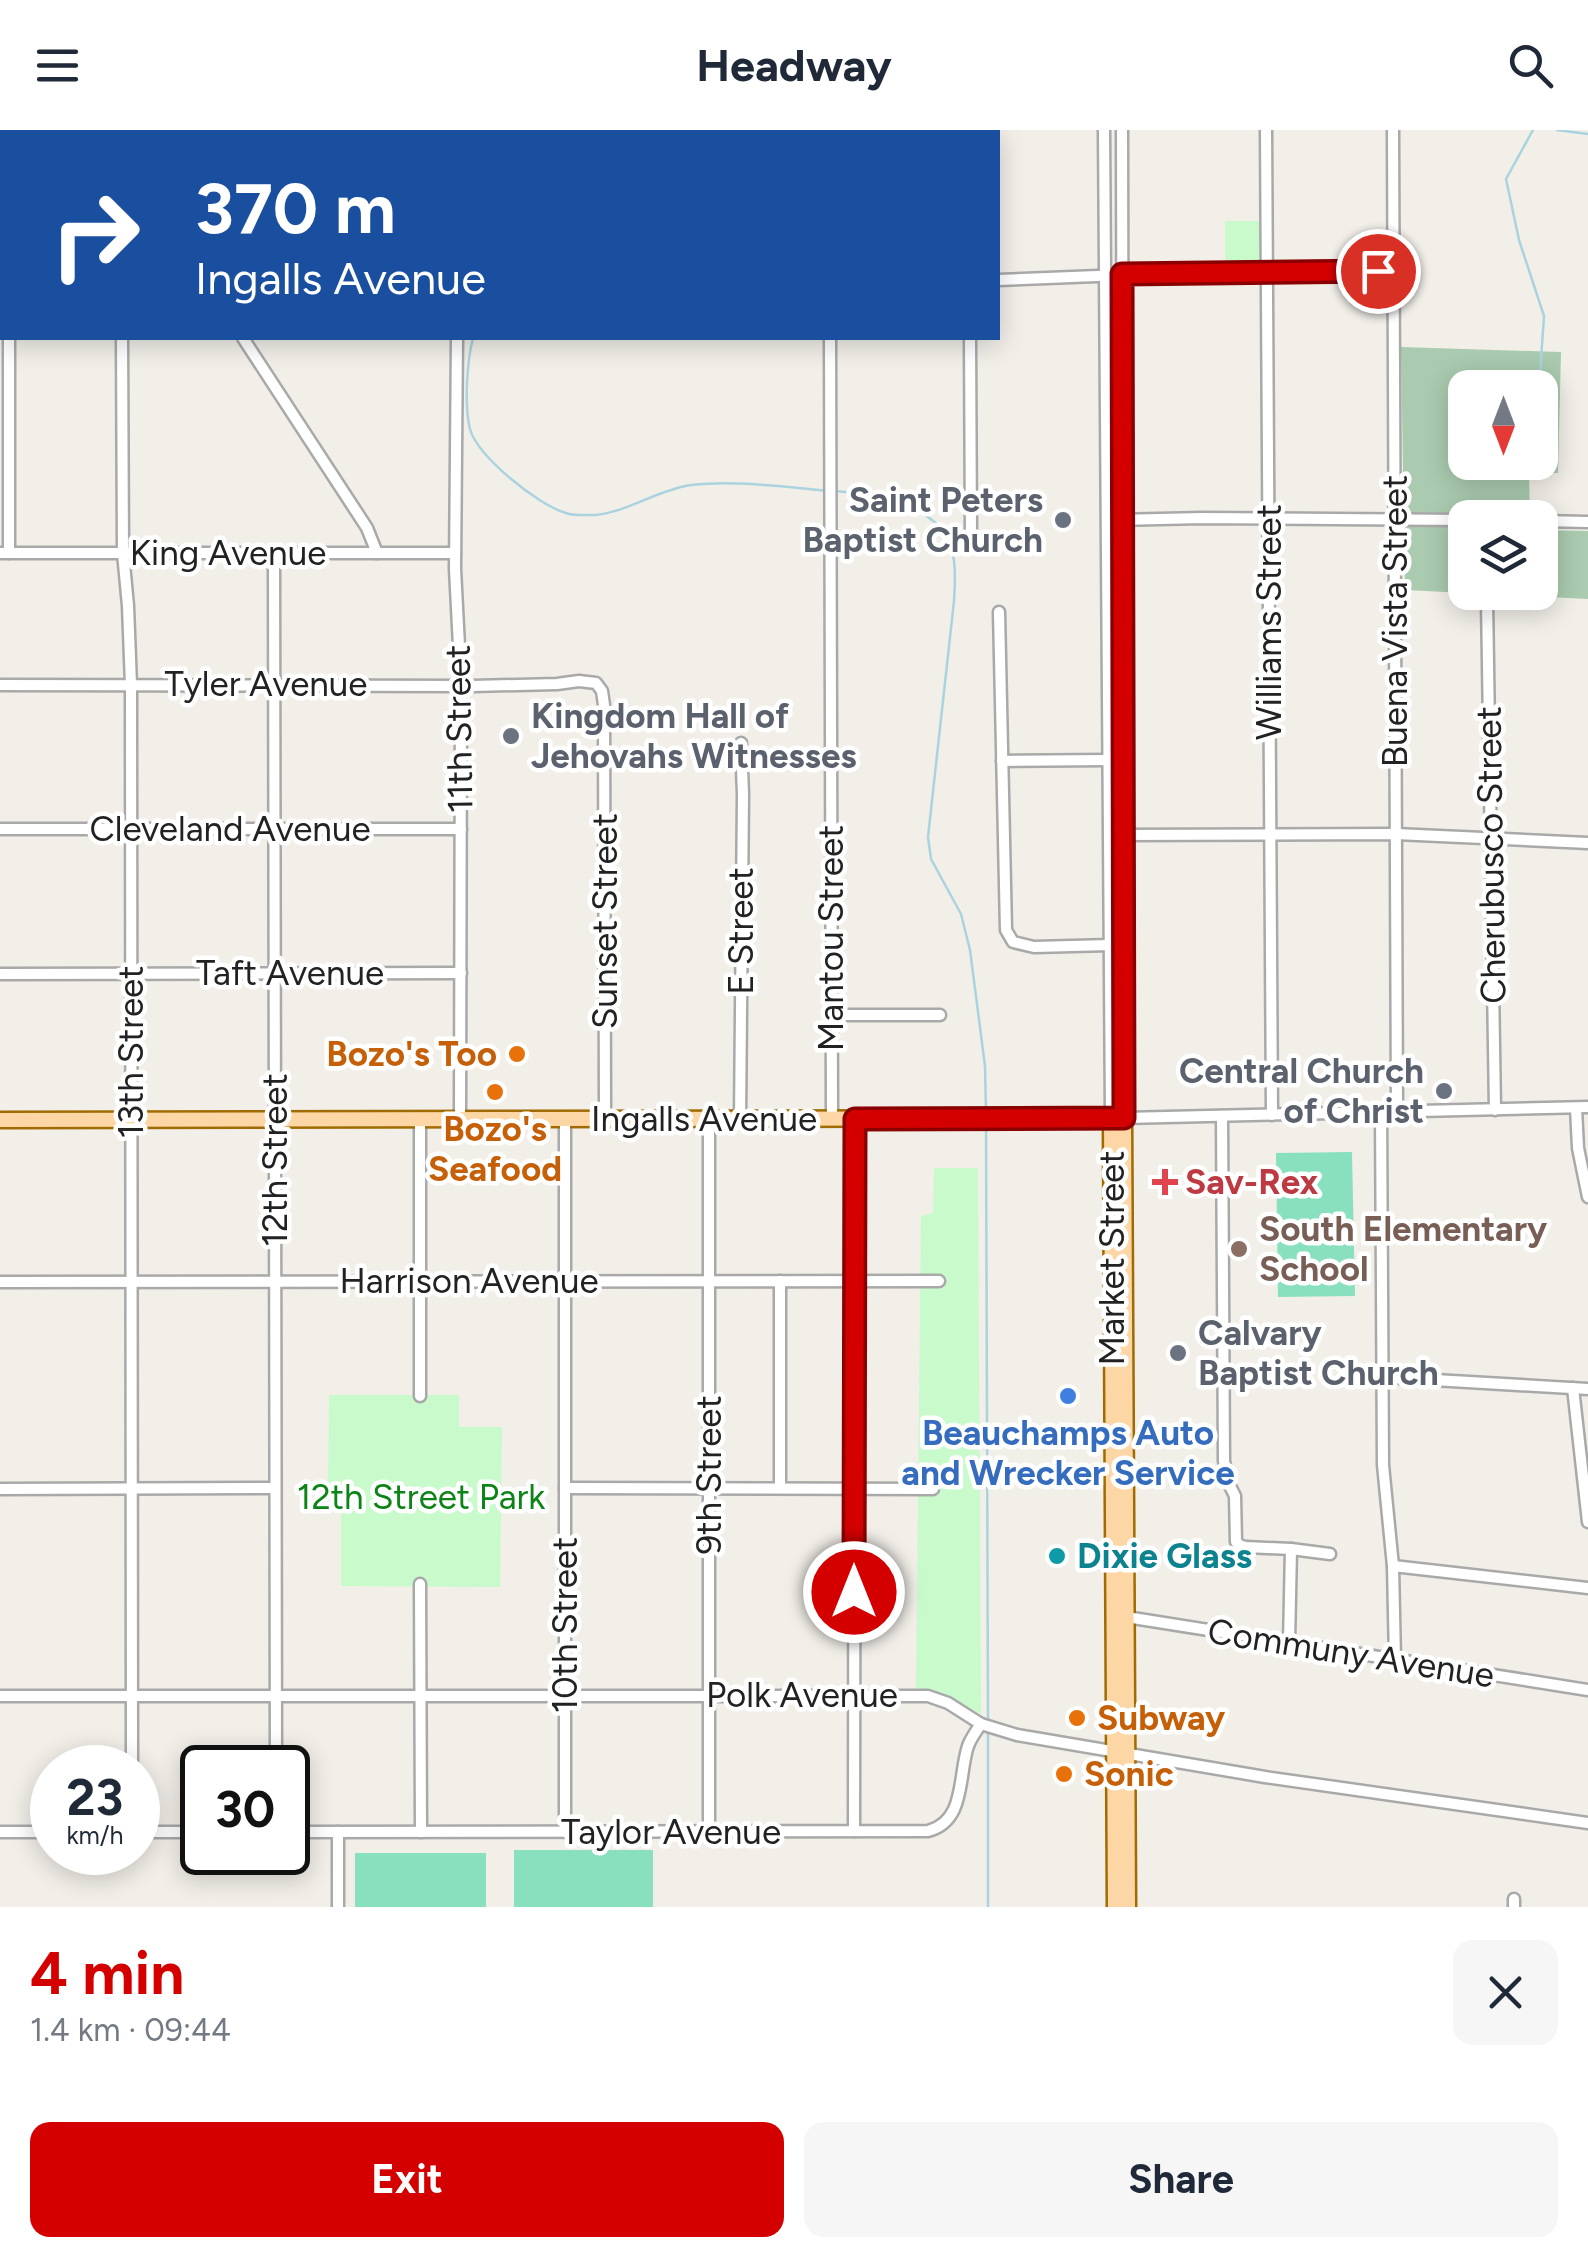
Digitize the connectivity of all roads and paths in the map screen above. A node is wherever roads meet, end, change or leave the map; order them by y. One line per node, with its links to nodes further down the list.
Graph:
1 (1104, 130): 8 (street, Market Street)
2 (1122, 130): 7 (street, Market Street)
3 (1266, 130): 6 (street, Williams Street)
4 (1394, 130): 5 (street, Buena Vista Street)
5 (1394, 272): 6 (street); 17 (street, Buena Vista Street)
6 (1267, 273): 7 (street); 16 (street, Williams Street)
7 (1122, 274): 8 (street); 19 (street, Market Street)
8 (1104, 276): 9 (street); 18 (street, Market Street)
9 (1000, 280)
10 (9, 340): 24 (street)
11 (122, 340): 25 (street, 13th Street)
12 (245, 340): 27 (street)
13 (457, 340): 28 (street, 11th Street)
14 (830, 340): 55 (street, Mantou Street)
15 (970, 340): 23 (street)
16 (1268, 518): 17 (street); 19 (street); 46 (street, Williams Street)
17 (1395, 519): 20 (street); 44 (street, Buena Vista Street)
18 (1108, 520): 19 (street); 37 (street, Market Street)
19 (1121, 520): 45 (street, Market Street)
20 (1448, 520)
21 (1558, 521): 22 (street)
22 (1588, 522)
23 (972, 536)
24 (4, 553): 25 (street, King Avenue)
25 (123, 553): 26 (street, King Avenue); 31 (street, 13th Street)
26 (274, 553): 27 (street, King Avenue); 33 (street, 12th Street)
27 (377, 554): 28 (street, King Avenue)
28 (455, 554): 34 (street, 11th Street)
29 (1487, 610): 47 (street, Cherubusco Street)
30 (999, 612): 38 (street)
31 (131, 684): 32 (street, Tyler Avenue); 33 (street, Tyler Avenue); 40 (street, 13th Street)
32 (0, 685)
33 (274, 685): 34 (street, Tyler Avenue); 41 (street, 12th Street)
34 (461, 685): 35 (street, Tyler Avenue); 42 (street, 11th Street)
35 (604, 723): 64 (street, Sunset Street)
36 (741, 743): 66 (street, E Street)
37 (1109, 760): 38 (street); 43 (street, Market Street)
38 (1002, 762): 49 (street)
39 (0, 829): 40 (street, Cleveland Avenue)
40 (131, 829): 41 (street, Cleveland Avenue); 52 (street, 13th Street)
41 (275, 829): 42 (street, Cleveland Avenue); 53 (street, 12th Street)
42 (461, 829): 50 (street, 11th Street)
43 (1109, 834): 45 (street); 49 (street, Market Street)
44 (1396, 834): 46 (street); 47 (street); 59 (street, Buena Vista Street)
45 (1123, 835): 46 (street); 62 (street, Market Street)
46 (1270, 835): 60 (street, Williams Street)
47 (1490, 838): 48 (street); 57 (street, Cherubusco Street)
48 (1588, 843)
49 (1110, 946): 62 (street, Market Street)
50 (461, 973): 53 (street, Taft Avenue); 73 (street, 11th Street)
51 (0, 974): 52 (street, Taft Avenue)
52 (131, 974): 53 (street, Taft Avenue); 70 (street, 13th Street)
53 (275, 974): 71 (street, 12th Street)
54 (940, 1015): 55 (street)
55 (832, 1016): 67 (street, Mantou Street)
56 (1582, 1107): 57 (street, Ingalls Avenue); 74 (street)
57 (1494, 1110): 59 (street, Ingalls Avenue)
58 (1382, 1112): 59 (street, Ingalls Avenue); 60 (street, Ingalls Avenue); 84 (street)
59 (1397, 1112)
60 (1272, 1115): 61 (street, Ingalls Avenue)
61 (1222, 1116): 62 (street, Ingalls Avenue); 97 (street)
62 (1118, 1118): 68 (main road, Ingalls Avenue); 102 (main road, Market Street)
63 (565, 1119): 64 (main road, Ingalls Avenue); 73 (main road, Ingalls Avenue); 77 (street, 10th Street)
64 (605, 1119): 65 (main road, Ingalls Avenue)
65 (709, 1119): 66 (main road, Ingalls Avenue); 78 (street, 9th Street)
66 (740, 1119): 67 (main road, Ingalls Avenue)
67 (832, 1119): 68 (main road, Ingalls Avenue)
68 (855, 1119): 75 (street)
69 (0, 1120): 70 (main road, Ingalls Avenue)
70 (130, 1120): 71 (main road, Ingalls Avenue); 82 (street, 13th Street)
71 (275, 1120): 72 (main road, Ingalls Avenue); 83 (street, 12th Street)
72 (420, 1120): 73 (main road, Ingalls Avenue); 76 (street)
73 (460, 1120)
74 (1588, 1197)
75 (853, 1280): 79 (street, Harrison Avenue); 80 (street, Harrison Avenue); 92 (street)
76 (420, 1281): 77 (street, Harrison Avenue); 83 (street, Harrison Avenue); 87 (street)
77 (564, 1281): 78 (street, Harrison Avenue); 89 (street, 10th Street)
78 (709, 1281): 79 (street, Harrison Avenue); 90 (street, 9th Street)
79 (780, 1281): 91 (street)
80 (938, 1281)
81 (0, 1282): 82 (street, Harrison Avenue)
82 (131, 1282): 83 (street, Harrison Avenue); 94 (street, 13th Street)
83 (275, 1282): 88 (street, 12th Street)
84 (1383, 1377): 85 (street); 99 (street)
85 (1573, 1388): 86 (street); 96 (street)
86 (1588, 1389)
87 (420, 1396)
88 (275, 1488): 94 (street); 110 (street, 12th Street)
89 (565, 1488): 90 (street); 112 (street, 10th Street)
90 (709, 1488): 91 (street); 106 (street, 9th Street)
91 (780, 1488): 92 (street)
92 (854, 1488): 95 (street); 107 (street)
93 (0, 1489): 94 (street)
94 (131, 1489): 109 (street, 13th Street)
95 (933, 1489)
96 (1588, 1522)
97 (1291, 1548): 98 (street); 103 (street)
98 (1330, 1554)
99 (1394, 1566): 101 (street); 104 (street)
100 (420, 1584): 111 (street)
101 (1588, 1588)
102 (1120, 1616): 103 (street, Communy Avenue); 116 (main road, Market Street)
103 (1289, 1643): 104 (street, Communy Avenue)
104 (1395, 1660): 105 (street, Communy Avenue)
105 (1588, 1690)
106 (709, 1695): 107 (street, Polk Avenue); 112 (street, Polk Avenue); 118 (street, 9th Street)
107 (854, 1695): 113 (street, Polk Avenue); 119 (street)
108 (0, 1696): 109 (street, Polk Avenue)
109 (131, 1696): 110 (street, Polk Avenue); 114 (street, 13th Street)
110 (276, 1696): 111 (street, Polk Avenue); 115 (street, 12th Street)
111 (420, 1696): 112 (street, Polk Avenue); 124 (street)
112 (565, 1696): 125 (street, 10th Street)
113 (980, 1724): 116 (street, Polk Avenue); 119 (street, Taylor Avenue)
114 (132, 1745)
115 (276, 1745)
116 (1121, 1752): 117 (street, Polk Avenue); 127 (main road, Market Street); 128 (main road, Market Street)
117 (1588, 1823)
118 (709, 1831): 119 (street, Taylor Avenue); 125 (street, Taylor Avenue)
119 (854, 1831)
120 (0, 1832): 121 (street)
121 (30, 1832)
122 (310, 1832): 123 (street, Taylor Avenue)
123 (338, 1832): 124 (street, Taylor Avenue); 126 (street)
124 (420, 1832): 125 (street, Taylor Avenue)
125 (565, 1832)
126 (338, 1907)
127 (1115, 1907)
128 (1128, 1907)

